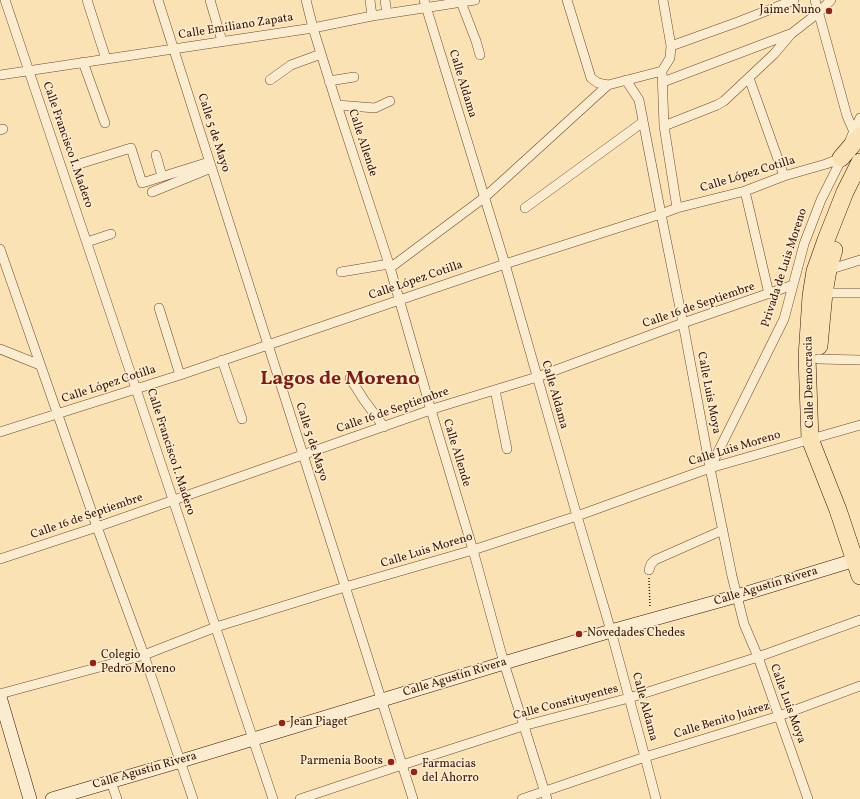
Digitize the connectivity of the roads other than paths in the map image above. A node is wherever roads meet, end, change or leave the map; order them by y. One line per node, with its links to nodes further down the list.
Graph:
1 (5, 0): 28 (street, Calle Francisco I. Madero)
2 (87, 0): 26 (street)
3 (158, 0): 23 (street, Calle 5 de Mayo)
4 (210, 0): 21 (street)
5 (306, 0): 19 (street, Calle Allende)
6 (370, 0): 18 (street)
7 (385, 0): 17 (street)
8 (475, 0): 14 (street, Calle Emiliano Zapata)
9 (567, 0): 37 (street)
10 (663, 0): 22 (street)
11 (794, 0): 22 (street)
12 (815, 0): 16 (street)
13 (831, 0): 16 (street)
14 (461, 2): 15 (street, Calle Emiliano Zapata); 25 (street)
15 (425, 4): 17 (street, Calle Emiliano Zapata); 55 (street, Calle Aldama)
16 (818, 13): 20 (street); 44 (street)
17 (387, 14): 18 (street, Calle Emiliano Zapata)
18 (372, 16): 19 (street, Calle Emiliano Zapata)
19 (313, 28): 21 (street, Calle Emiliano Zapata); 24 (street, Calle Allende)
20 (791, 34): 32 (street); 36 (street)
21 (222, 41): 23 (street, Calle Emiliano Zapata)
22 (671, 46): 29 (street)
23 (173, 48): 26 (street, Calle Emiliano Zapata); 49 (street, Calle 5 de Mayo)
24 (321, 54): 33 (street); 35 (street, Calle Allende)
25 (480, 55)
26 (106, 59): 27 (street, Calle Emiliano Zapata)
27 (82, 62): 28 (street, Calle Emiliano Zapata); 42 (street)
28 (29, 70): 30 (street, Calle Emiliano Zapata); 60 (street, Calle Francisco I. Madero)
29 (662, 71): 34 (street); 36 (street)
30 (0, 75)
31 (354, 77): 35 (street)
32 (749, 78): 43 (street); 51 (street)
33 (270, 80)
34 (626, 80): 37 (street); 41 (street, Calle Luis Moya)
35 (329, 81): 39 (street, Calle Allende)
36 (663, 82): 43 (street)
37 (608, 84): 55 (street)
38 (390, 101): 39 (street)
39 (337, 105): 64 (street, Calle Allende)
40 (860, 118): 44 (street)
41 (643, 122): 56 (street); 58 (street, Calle Luis Moya)
42 (105, 123)
43 (664, 126): 57 (street)
44 (857, 134): 46 (highway)
45 (156, 155): 50 (street)
46 (841, 158): 51 (street, Calle López Cotilla); 67 (street, Privada de Luis Moreno)
47 (859, 164): 91 (highway, Calle Democracia)
48 (76, 165): 50 (street)
49 (210, 165): 50 (street); 54 (street); 74 (street, Calle 5 de Mayo)
50 (162, 176)
51 (784, 176): 53 (street, Calle López Cotilla)
52 (860, 187): 65 (highway, Calle Democracia)
53 (745, 191): 57 (street, Calle López Cotilla); 70 (street)
54 (152, 192)
55 (485, 197): 63 (street, Calle Aldama); 64 (street)
56 (525, 208)
57 (677, 208): 58 (street, Calle López Cotilla)
58 (660, 214): 63 (street, Calle López Cotilla); 73 (street, Calle Luis Moya)
59 (111, 234): 60 (street)
60 (87, 242): 83 (street, Calle Francisco I. Madero)
61 (0, 249): 79 (street)
62 (860, 260): 65 (street)
63 (505, 264): 71 (street, Calle López Cotilla); 81 (street, Calle Aldama)
64 (390, 266): 66 (street); 71 (street, Calle Allende)
65 (828, 270): 68 (highway, Calle Democracia)
66 (341, 272)
67 (793, 285): 70 (street, Calle 16 de Septiembre); 94 (street, Privada de Luis Moreno)
68 (824, 293): 69 (street); 76 (highway, Calle Democracia)
69 (860, 293)
70 (769, 294): 73 (street, Calle 16 de Septiembre)
71 (400, 300): 74 (street, Calle López Cotilla); 85 (street, Calle Allende)
72 (159, 308): 80 (street)
73 (683, 323): 81 (street, Calle 16 de Septiembre); 94 (street, Calle Luis Moya)
74 (268, 345): 77 (street, Calle López Cotilla); 93 (street, Calle 5 de Mayo)
75 (0, 348): 79 (street)
76 (818, 359): 78 (street); 91 (highway, Calle Democracia)
77 (222, 360): 80 (street, Calle López Cotilla); 87 (street)
78 (860, 360)
79 (40, 364): 86 (street)
80 (180, 375): 83 (street, Calle López Cotilla)
81 (537, 377): 84 (street, Calle 16 de Septiembre); 96 (street, Calle Aldama)
82 (350, 378): 89 (street)
83 (136, 389): 86 (street, Calle López Cotilla); 95 (street, Calle Francisco I. Madero)
84 (495, 390): 85 (street, Calle 16 de Septiembre); 92 (street)
85 (431, 410): 89 (street, Calle 16 de Septiembre); 99 (street, Calle Allende)
86 (58, 414): 90 (street, Calle López Cotilla); 97 (street)
87 (242, 419)
88 (860, 425): 91 (street, Calle Luis Moreno)
89 (384, 427): 93 (street, Calle 16 de Septiembre)
90 (0, 432)
91 (816, 437): 94 (street, Calle Luis Moreno); 101 (highway, Calle Democracia)
92 (507, 449)
93 (303, 455): 95 (street, Calle 16 de Septiembre); 103 (street, Calle 5 de Mayo)
94 (710, 468): 96 (street, Calle Luis Moreno); 98 (street, Calle Luis Moya)
95 (173, 500): 97 (street, Calle 16 de Septiembre); 106 (street, Calle Francisco I. Madero)
96 (577, 516): 99 (street, Calle Luis Moreno); 107 (street, Calle Aldama)
97 (97, 527): 100 (street, Calle 16 de Septiembre); 108 (street)
98 (723, 530): 102 (street); 104 (street, Calle Luis Moya)
99 (473, 550): 103 (street, Calle Luis Moreno); 110 (street, Calle Allende)
100 (0, 559)
101 (858, 565): 104 (main road, Calle Agustín Rivera)
102 (649, 570)
103 (345, 587): 106 (street, Calle Luis Moreno); 114 (street, Calle 5 de Mayo)
104 (737, 596): 107 (main road, Calle Agustín Rivera); 109 (street, Calle Luis Moya)
105 (860, 620): 109 (street, Calle Constituyentes)
106 (216, 627): 108 (street, Calle Luis Moreno); 117 (street, Calle Francisco I. Madero)
107 (611, 631): 110 (main road, Calle Agustín Rivera); 113 (street, Calle Aldama)
108 (144, 655): 112 (street, Calle Luis Moreno); 119 (street)
109 (758, 657): 113 (street, Calle Constituyentes); 115 (street, Calle Luis Moya)
110 (504, 663): 114 (main road, Calle Agustín Rivera); 116 (street, Calle Allende)
111 (860, 686): 115 (street, Calle Benito Juárez)
112 (0, 695): 123 (main road)
113 (629, 698): 116 (street, Calle Constituyentes); 118 (street, Calle Aldama)
114 (381, 700): 117 (main road, Calle Agustín Rivera); 120 (street, Calle 5 de Mayo)
115 (780, 716): 118 (street, Calle Benito Juárez); 132 (street, Calle Luis Moya)
116 (523, 726): 120 (street, Calle Constituyentes); 122 (street, Calle Allende)
117 (253, 739): 119 (main road, Calle Agustín Rivera); 127 (street, Calle Francisco I. Madero)
118 (645, 757): 122 (street, Calle Benito Juárez); 131 (street, Calle Aldama)
119 (181, 761): 121 (main road, Calle Agustín Rivera); 126 (street)
120 (402, 765): 128 (street, Calle Constituyentes); 129 (street, Calle 5 de Mayo)
121 (110, 782): 124 (main road, Calle Agustín Rivera); 125 (street)
122 (545, 795): 130 (street, Calle Benito Juárez)
123 (30, 799)
124 (52, 799)
125 (116, 799)
126 (193, 799)
127 (273, 799)
128 (300, 799)
129 (413, 799)
130 (522, 799)
131 (656, 799)
132 (808, 799)

